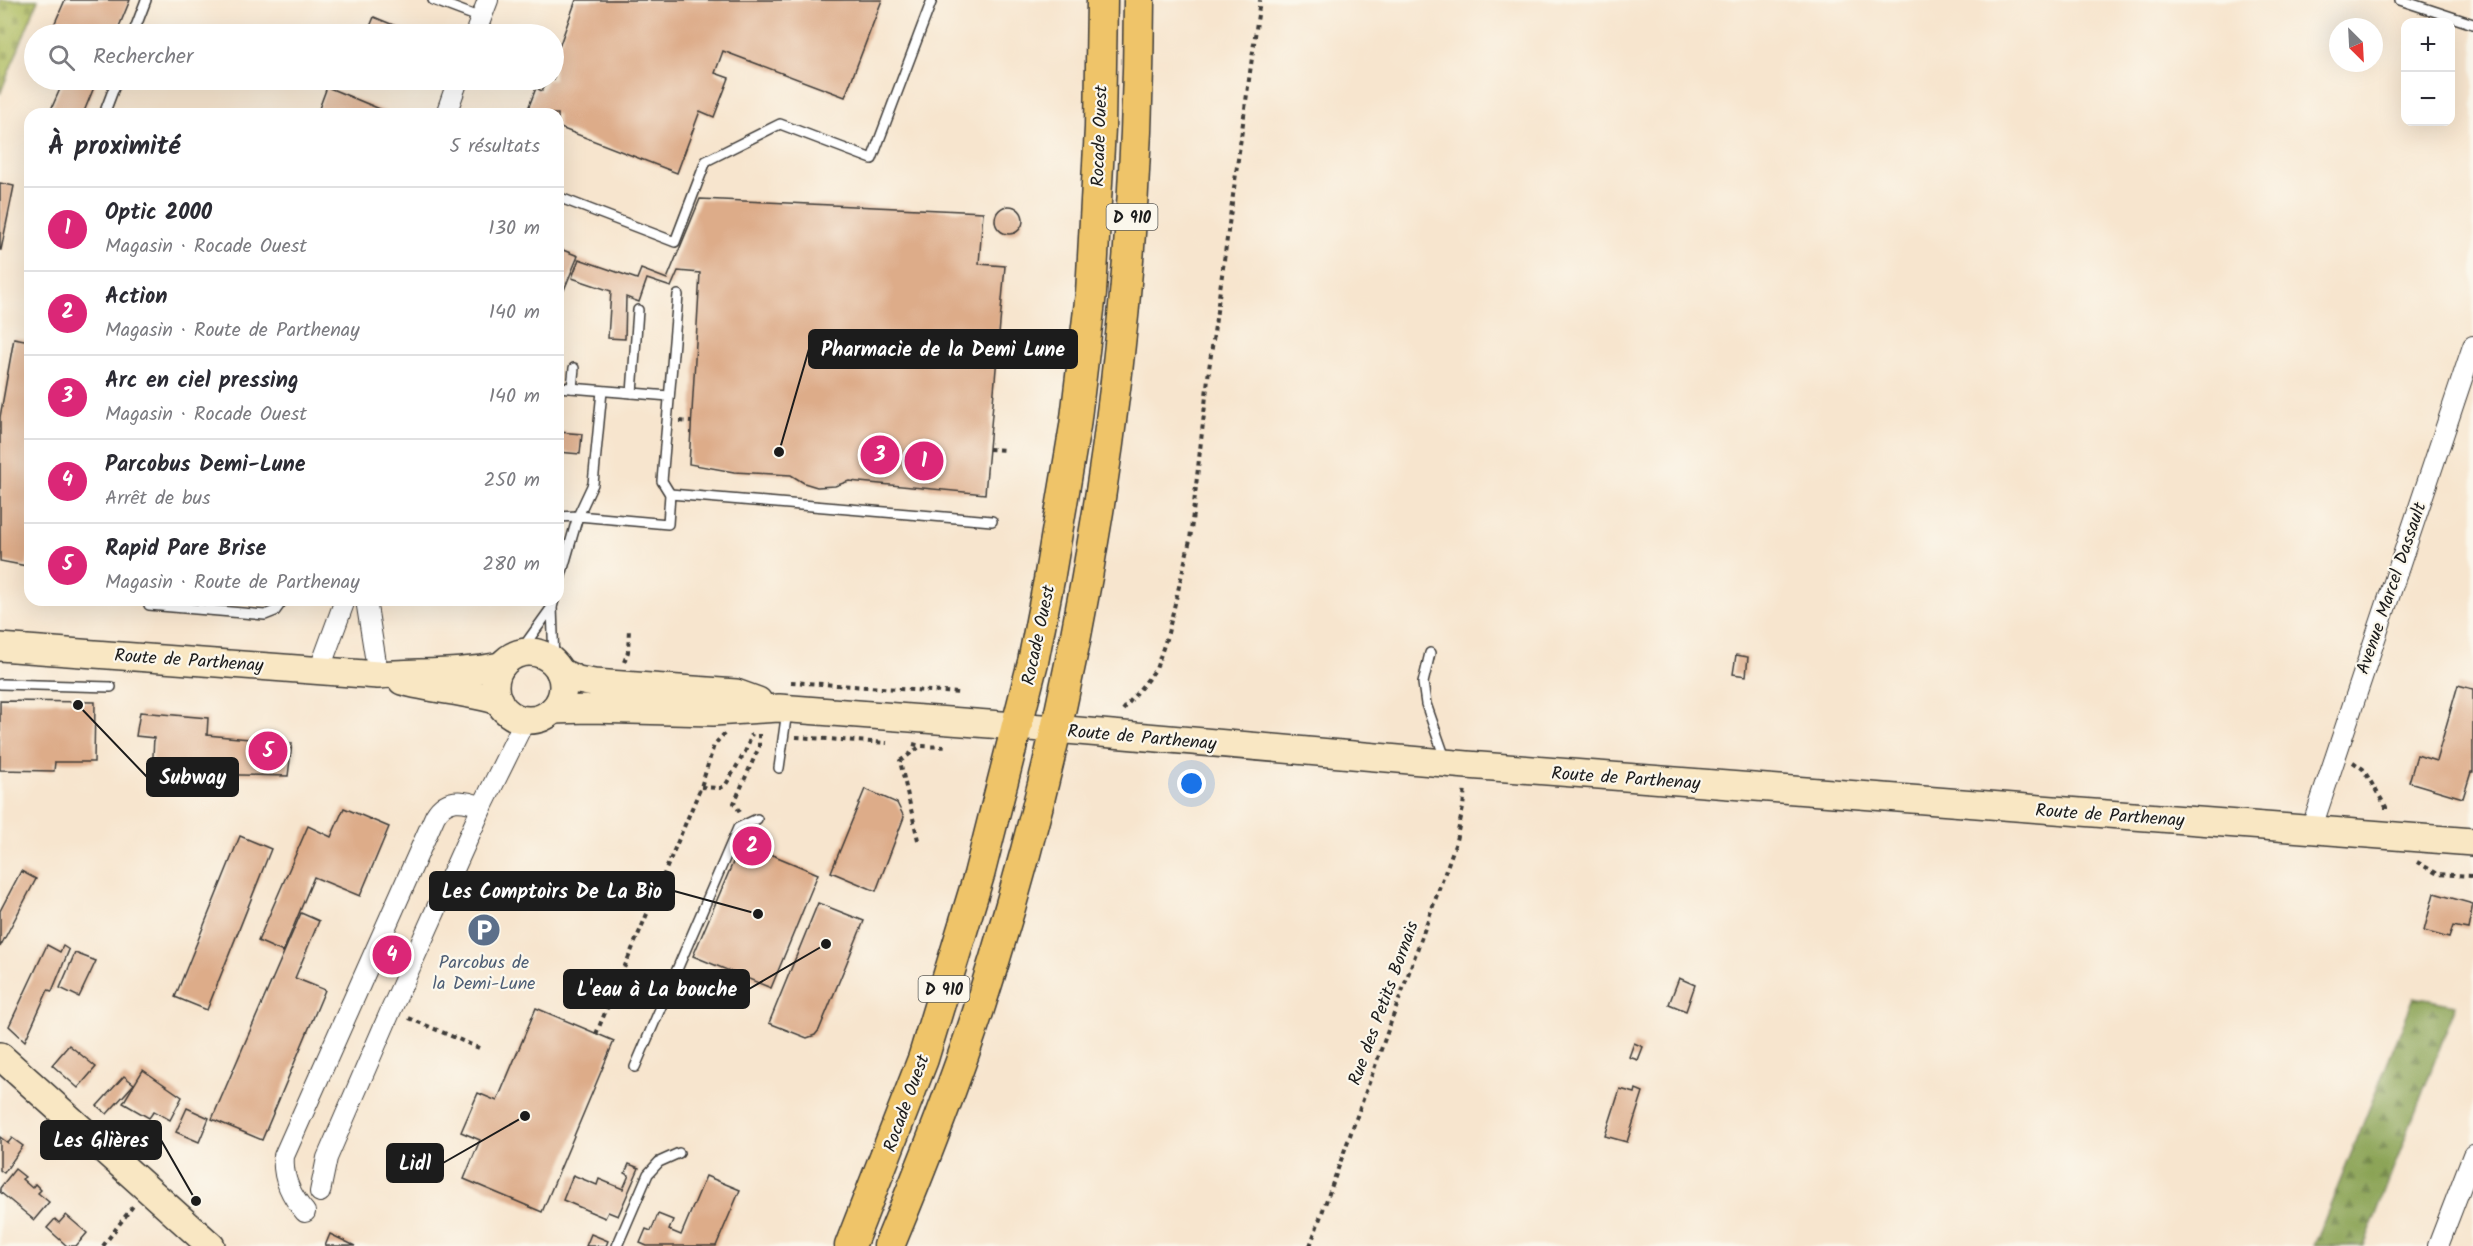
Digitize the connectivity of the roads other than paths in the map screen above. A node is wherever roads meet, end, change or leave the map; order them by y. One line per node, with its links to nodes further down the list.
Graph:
1 (146, 0): 8 (lane)
2 (433, 0): 7 (lane)
3 (932, 0): 14 (lane)
4 (1102, 0): 47 (main road, Rocade Ouest / D 910)
5 (1140, 0): 48 (main road, Rocade Ouest / D 910)
6 (2400, 0): 9 (lane)
7 (482, 18)
8 (137, 24)
9 (2473, 24)
10 (113, 90): 12 (lane)
11 (455, 90): 13 (street)
12 (106, 108)
13 (448, 108)
14 (564, 198)
15 (678, 295): 23 (lane)
16 (638, 309): 22 (lane)
17 (2473, 346): 53 (street, Avenue Marcel Dassault)
18 (574, 368): 20 (lane)
19 (564, 387): 20 (lane)
20 (572, 388): 21 (lane)
21 (602, 391): 22 (lane); 25 (lane)
22 (632, 393): 23 (lane)
23 (669, 396): 24 (lane)
24 (670, 494): 25 (lane); 27 (lane)
25 (578, 516): 26 (lane); 28 (lane)
26 (564, 517)
27 (992, 521)
28 (564, 565)
29 (161, 606): 30 (lane)
30 (279, 606)
31 (343, 606): 39 (street)
32 (367, 606): 40 (street)
33 (551, 606): 37 (lane)
34 (553, 606): 38 (lane)
35 (0, 647): 39 (main road, Route de Parthenay)
36 (1430, 653): 49 (lane)
37 (510, 660): 38 (main road); 40 (main road, Route de Parthenay); 43 (main road)
38 (557, 667): 44 (main road, Route de Parthenay); 45 (main road)
39 (319, 671): 40 (main road, Route de Parthenay)
40 (378, 675): 43 (main road, Route de Parthenay)
41 (0, 684): 42 (lane)
42 (111, 687)
43 (499, 701): 46 (main road)
44 (783, 708): 45 (main road, Route de Parthenay); 47 (main road, Route de Parthenay); 50 (lane)
45 (553, 710): 46 (main road)
46 (525, 720): 51 (street)
47 (1018, 726): 48 (main road, Route de Parthenay); 63 (main road, Rocade Ouest / D 910)
48 (1055, 729): 49 (main road, Route de Parthenay); 64 (main road, D 910)
49 (1457, 764): 53 (main road, Route de Parthenay)
50 (779, 768)
51 (482, 807): 59 (street); 60 (street)
52 (757, 819): 56 (lane)
53 (2311, 830): 54 (main road, Route de Parthenay)
54 (2473, 842)
55 (0, 1056): 61 (main road)
56 (635, 1067)
57 (679, 1154): 62 (lane)
58 (2473, 1155): 65 (street)
59 (320, 1192)
60 (305, 1212)
61 (211, 1246)
62 (617, 1246)
63 (850, 1246)
64 (889, 1246)
65 (2438, 1246)

